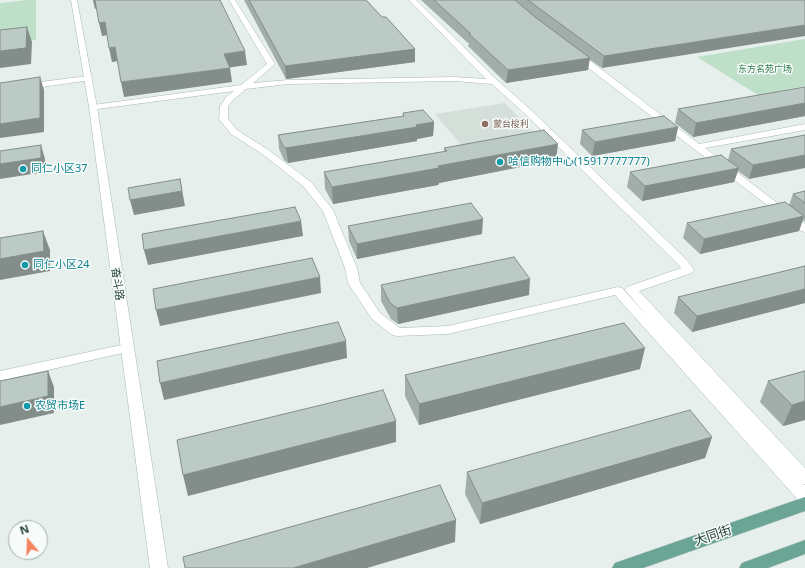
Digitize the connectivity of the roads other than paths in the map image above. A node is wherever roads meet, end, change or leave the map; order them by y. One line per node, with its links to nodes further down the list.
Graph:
1 (74, 0): 5 (street, 奋斗路)
2 (232, 0): 7 (street)
3 (412, 0): 6 (street)
4 (568, 48): 11 (street)
5 (88, 78): 8 (street); 9 (street, 奋斗路)
6 (494, 82): 7 (street); 15 (street)
7 (242, 87): 9 (street); 16 (street)
8 (0, 90)
9 (93, 108): 13 (street, 奋斗路)
10 (805, 127): 11 (street)
11 (698, 147): 12 (street)
12 (805, 228)
13 (126, 348): 14 (street); 19 (street, 奋斗路)
14 (0, 376)
15 (805, 478)
16 (805, 496)
17 (805, 504): 20 (main road, 大同街)
18 (805, 548): 21 (main road)
19 (159, 568)
20 (621, 568)
21 (748, 568)

